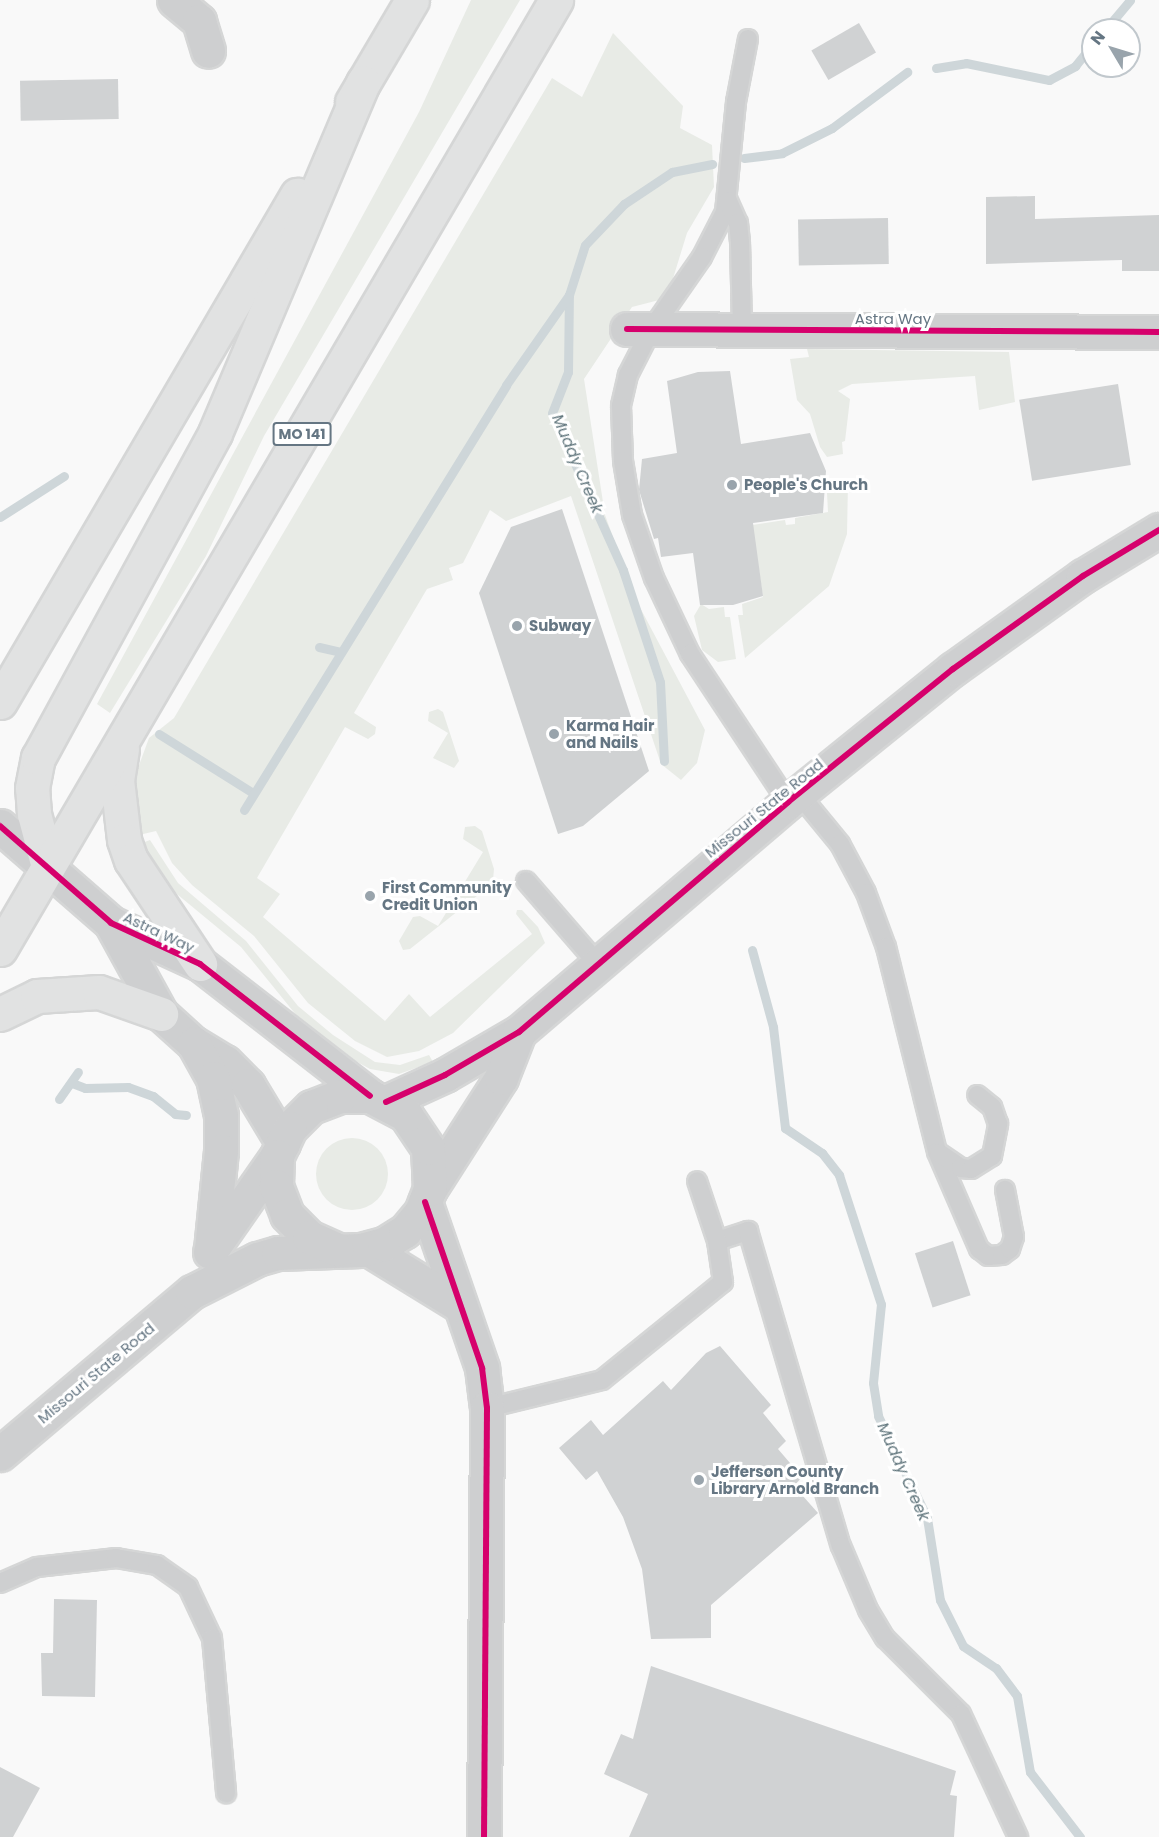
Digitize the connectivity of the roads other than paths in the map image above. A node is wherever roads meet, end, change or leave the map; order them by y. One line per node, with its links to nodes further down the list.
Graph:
1 (174, 0): 5 (street)
2 (412, 0): 6 (highway)
3 (556, 0): 15 (highway, MO 141)
4 (748, 39): 7 (lane)
5 (208, 51)
6 (363, 82): 12 (highway); 18 (highway)
7 (728, 201): 8 (lane); 9 (lane)
8 (639, 330): 9 (street, Astra Way); 16 (lane)
9 (742, 330): 10 (street, Astra Way)
10 (1159, 332)
11 (1159, 531): 16 (street, Missouri State Road)
12 (56, 606): 13 (highway); 14 (highway)
13 (0, 655)
14 (0, 702)
15 (123, 739): 18 (highway, MO 141); 23 (highway)
16 (793, 798): 22 (street, Missouri State Road); 31 (lane)
17 (0, 826): 18 (street, Astra Way)
18 (48, 867): 20 (street, Astra Way); 21 (highway, MO 141)
19 (526, 881): 22 (lane)
20 (111, 923): 23 (street, Astra Way); 25 (street, Astra Way)
21 (0, 949)
22 (597, 963): 26 (street, Missouri State Road)
23 (200, 964): 29 (street, Astra Way)
24 (0, 1014): 25 (highway)
25 (161, 1014): 27 (street, Astra Way)
26 (519, 1032): 29 (street, Missouri State Road); 34 (street, Missouri State Road)
27 (193, 1043): 30 (street, Astra Way); 38 (street)
28 (977, 1095): 31 (lane)
29 (378, 1099): 30 (street); 34 (street)
30 (280, 1149): 37 (street); 38 (street, Missouri State Road)
31 (937, 1152): 33 (lane)
32 (697, 1181): 35 (lane)
33 (1005, 1190)
34 (427, 1195): 36 (street); 40 (street)
35 (717, 1241): 41 (lane); 46 (lane)
36 (368, 1248): 37 (street); 40 (street)
37 (336, 1249): 39 (street, Missouri State Road)
38 (210, 1250): 39 (street, Missouri State Road)
39 (192, 1292): 42 (street, Missouri State Road)
40 (459, 1305): 41 (street)
41 (487, 1408): 45 (street)
42 (0, 1454)
43 (0, 1583): 44 (lane)
44 (226, 1793)
45 (484, 1837)
46 (1018, 1837)

